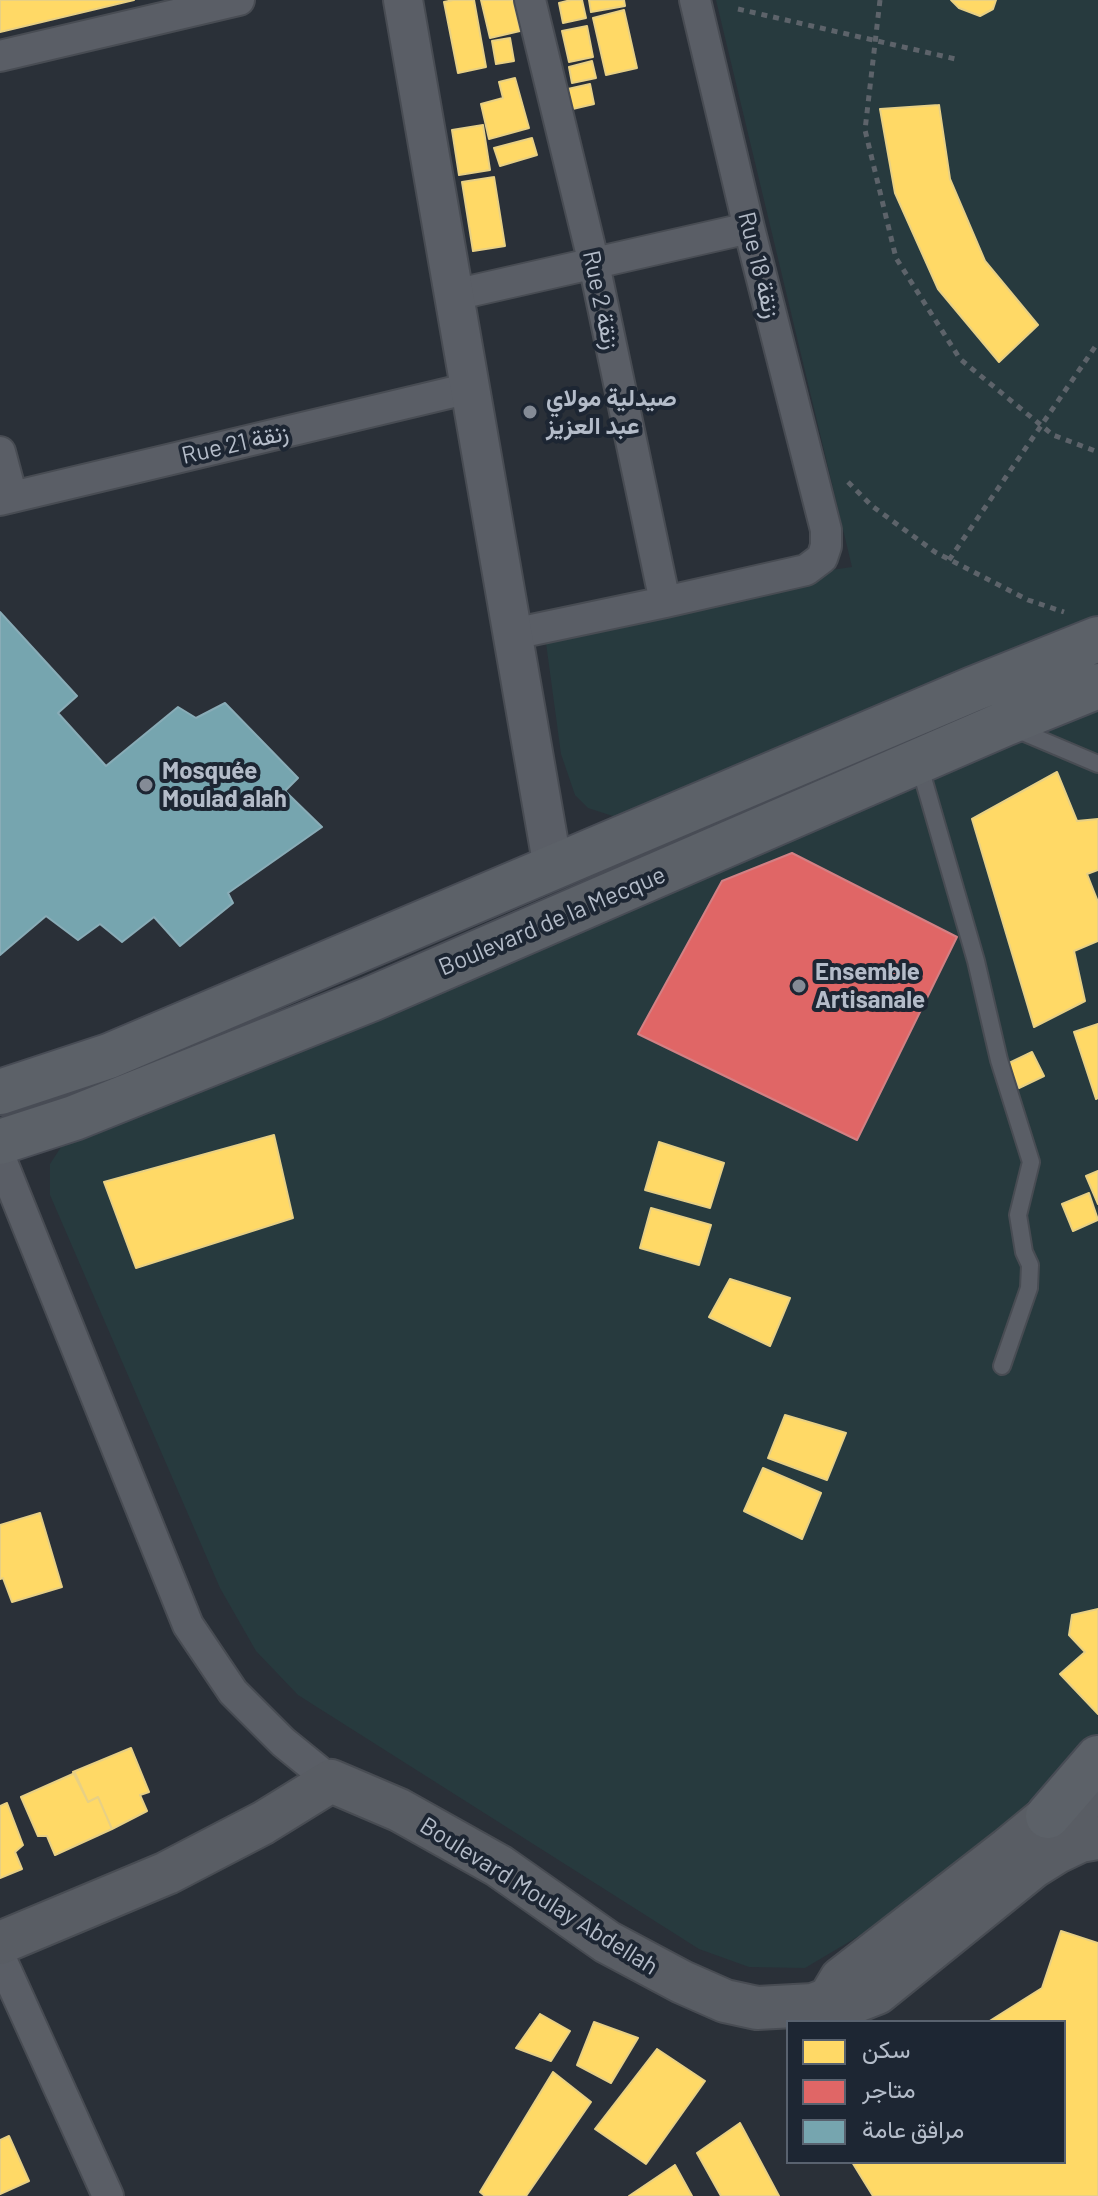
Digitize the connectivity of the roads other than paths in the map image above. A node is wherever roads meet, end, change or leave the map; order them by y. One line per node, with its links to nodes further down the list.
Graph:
1 (239, 0): 5 (street)
2 (403, 0): 8 (street)
3 (530, 0): 7 (street, Rue 2 زنقة)
4 (695, 0): 6 (street, Rue 18 زنقة)
5 (0, 56)
6 (749, 228): 7 (street); 12 (street, Rue 18 زنقة)
7 (594, 264): 8 (street); 12 (street, Rue 2 زنقة)
8 (454, 295): 9 (street)
9 (470, 388): 11 (street, Rue 21 زنقة); 14 (street)
10 (0, 452): 11 (street)
11 (6, 499)
12 (665, 602): 14 (street)
13 (1083, 626): 19 (main road, Boulevard de la Mecque)
14 (513, 634): 19 (street)
15 (1098, 686): 16 (main road, Boulevard de la Mecque)
16 (1004, 724): 17 (main road, Boulevard de la Mecque); 18 (lane)
17 (919, 762): 21 (main road, Boulevard de la Mecque); 26 (lane)
18 (1098, 764)
19 (568, 862): 20 (main road, Boulevard de la Mecque); 21 (main road)
20 (512, 885): 22 (main road); 23 (main road, Boulevard de la Mecque)
21 (599, 901): 22 (main road, Boulevard de la Mecque)
22 (529, 931): 24 (main road, Boulevard de la Mecque)
23 (0, 1092)
24 (0, 1142)
25 (0, 1157): 28 (street)
26 (1002, 1366)
27 (1098, 1758): 30 (main road)
28 (331, 1781): 32 (main road, Boulevard Moulay Abdellah); 33 (main road)
29 (1098, 1795): 30 (main road)
30 (1048, 1816): 32 (main road)
31 (1098, 1838): 32 (main road)
32 (979, 1891)
33 (0, 1943)
34 (0, 1957): 35 (street)
35 (108, 2196)

